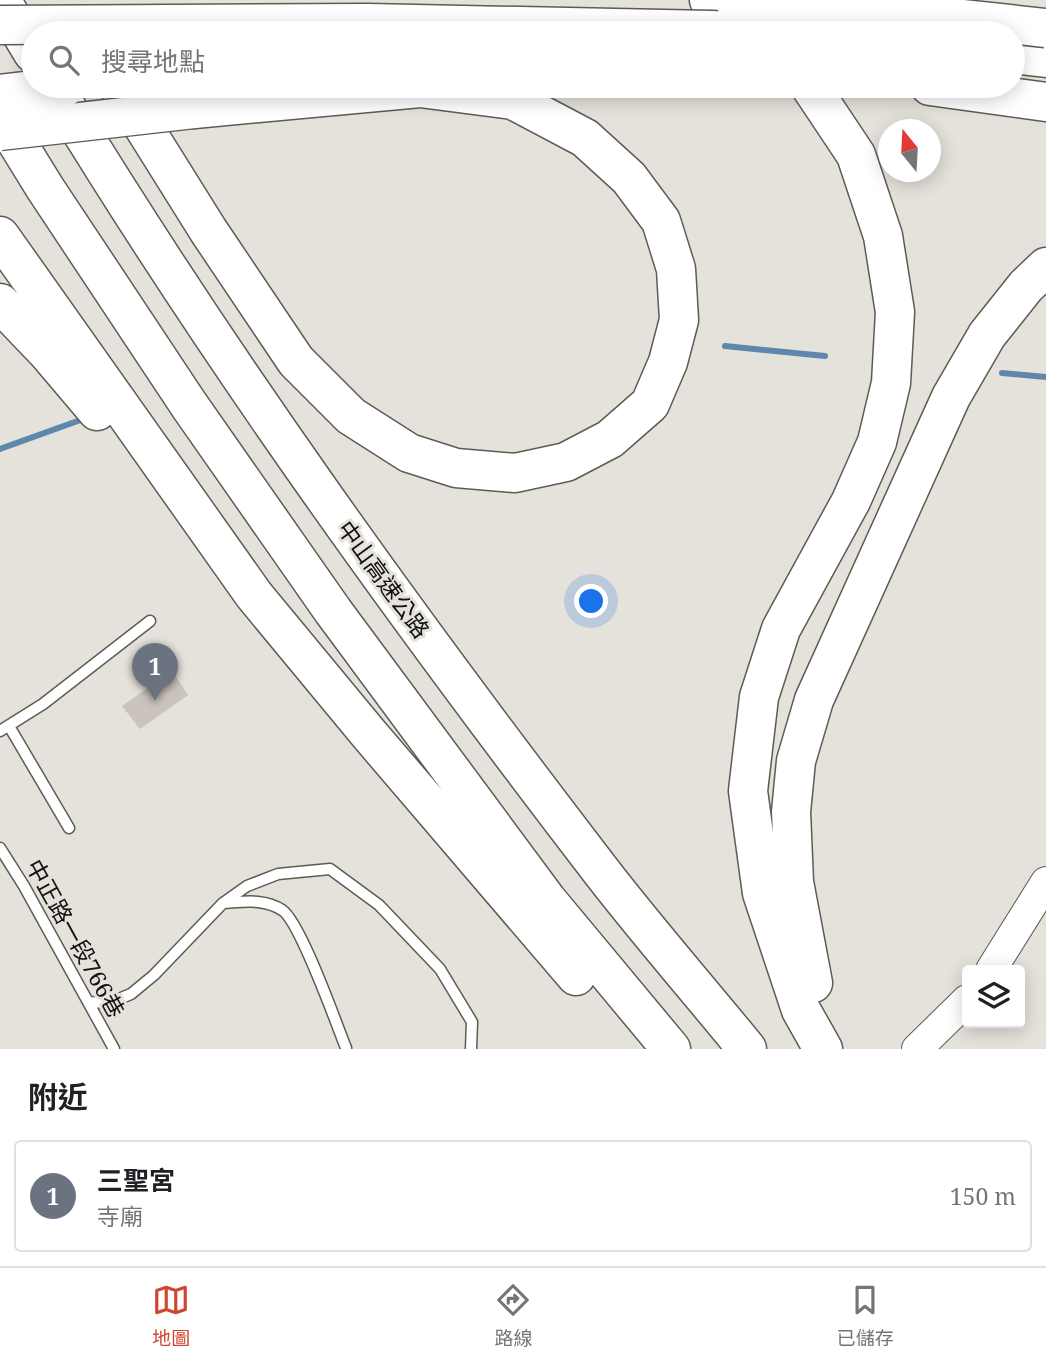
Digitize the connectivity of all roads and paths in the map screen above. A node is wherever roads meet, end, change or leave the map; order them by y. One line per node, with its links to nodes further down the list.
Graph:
1 (1, 0): 14 (highway)
2 (68, 0): 6 (highway)
3 (709, 0): 7 (highway)
4 (734, 0): 9 (highway, bridge)
5 (806, 0): 8 (street)
6 (80, 21)
7 (738, 21)
8 (862, 21)
9 (981, 21)
10 (0, 25): 11 (highway, bridge)
11 (21, 25)
12 (1025, 26): 13 (highway, bridge)
13 (1046, 28)
14 (21, 33)
15 (1025, 55): 16 (highway)
16 (1046, 58)
17 (1025, 83): 19 (street)
18 (21, 91): 20 (highway, bridge)
19 (1046, 91)
20 (0, 94)
21 (60, 98): 52 (highway, 中山高速公路, bridge)
22 (126, 98): 32 (highway, bridge)
23 (313, 98): 30 (highway, bridge)
24 (497, 98): 31 (highway, bridge)
25 (818, 98): 53 (highway)
26 (1017, 98): 27 (highway)
27 (1046, 102)
28 (0, 115): 51 (highway)
29 (137, 116): 33 (highway, bridge)
30 (137, 116)
31 (137, 116)
32 (137, 116)
33 (0, 131)
34 (0, 236): 37 (highway)
35 (1036, 277): 54 (highway)
36 (0, 303): 37 (highway)
37 (254, 595): 50 (highway)
38 (150, 621): 39 (lane)
39 (5, 729): 40 (lane)
40 (69, 828)
41 (0, 848): 45 (lane, 中正路一段766巷)
42 (1046, 882): 44 (street)
43 (223, 903): 45 (lane); 47 (lane); 49 (lane)
44 (994, 965)
45 (88, 1002): 48 (lane, 中正路一段766巷)
46 (962, 1005): 55 (street)
47 (346, 1048)
48 (114, 1049)
49 (471, 1049)
50 (639, 1049)
51 (671, 1049)
52 (747, 1049)
53 (823, 1049)
54 (836, 1049)
55 (917, 1049)

